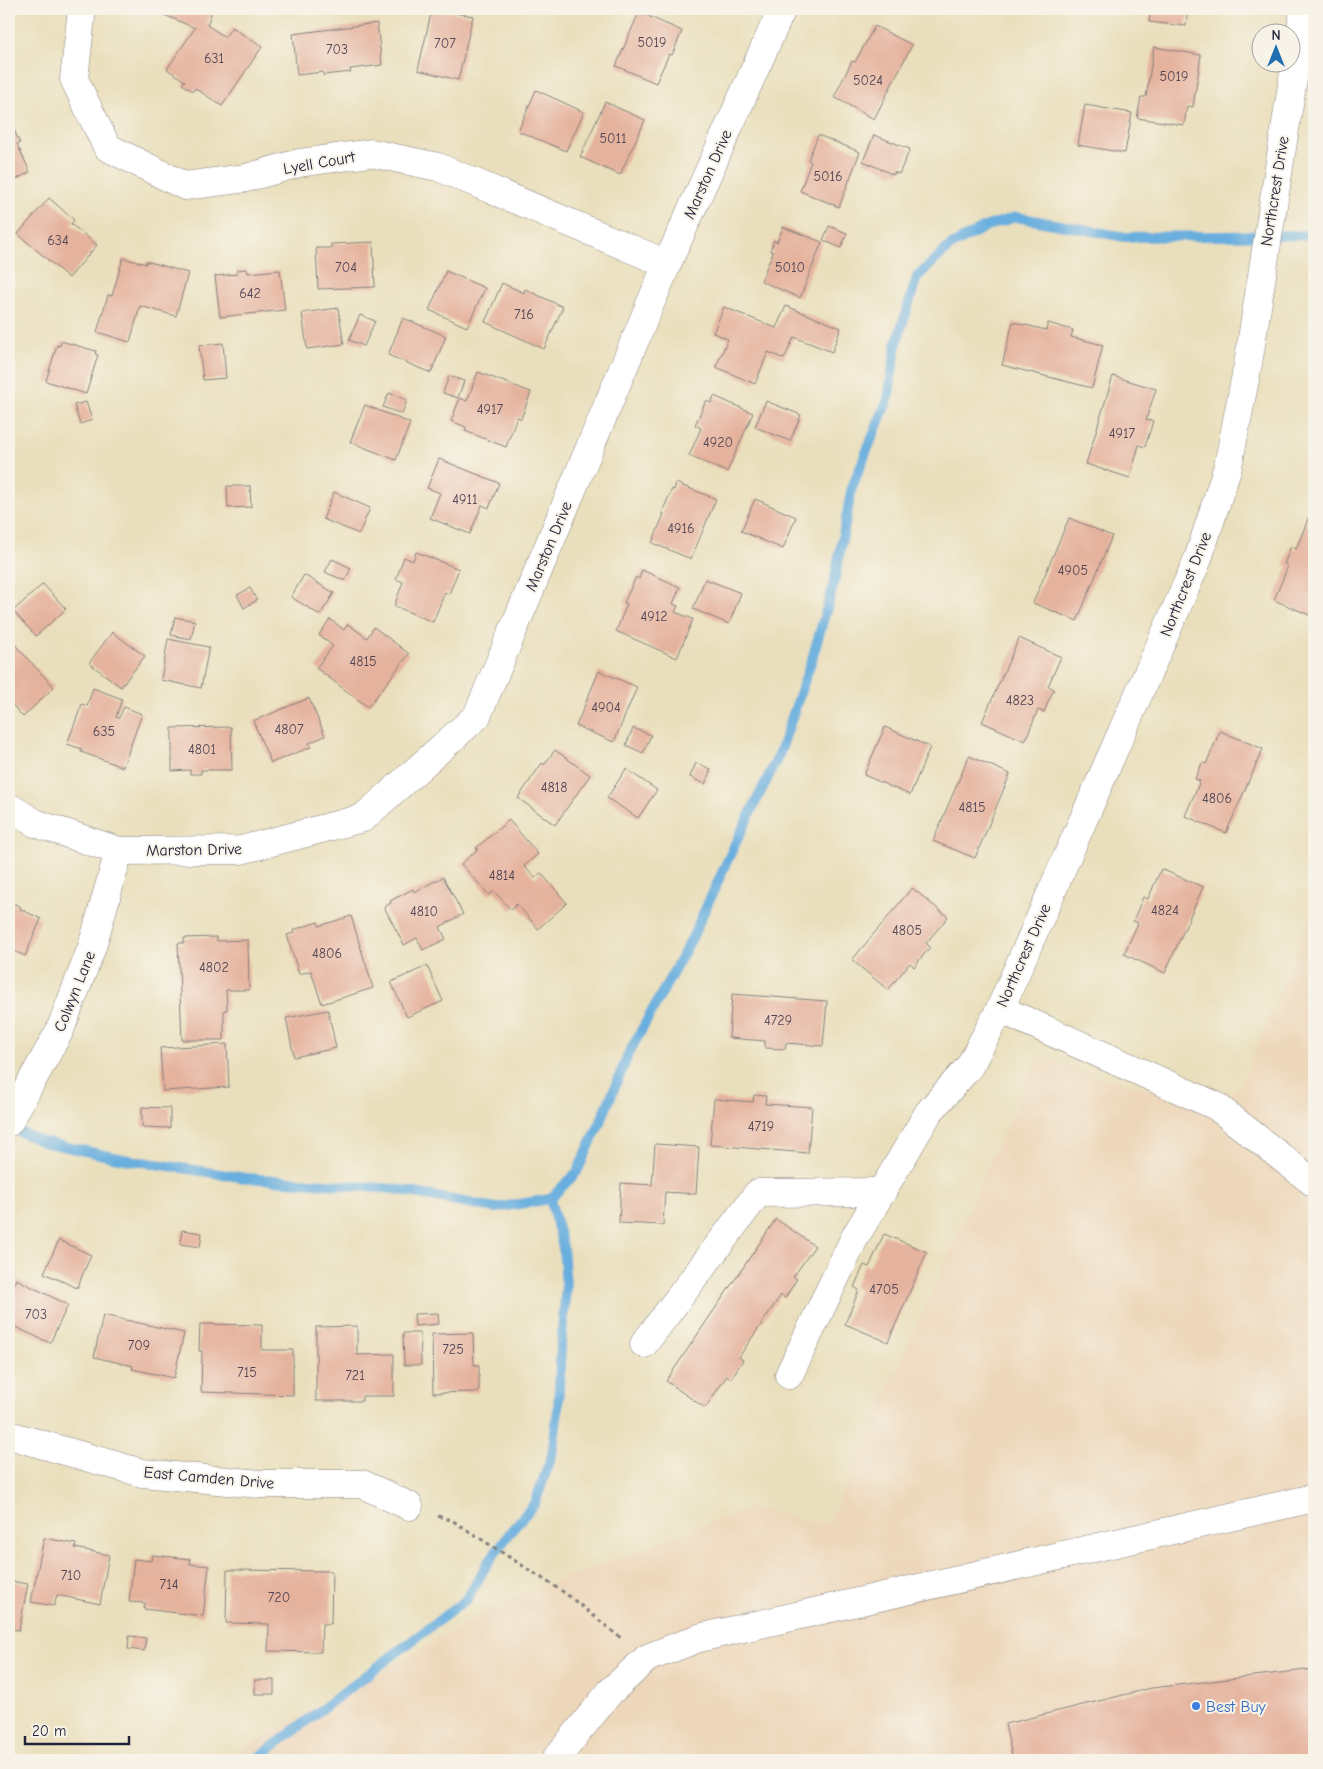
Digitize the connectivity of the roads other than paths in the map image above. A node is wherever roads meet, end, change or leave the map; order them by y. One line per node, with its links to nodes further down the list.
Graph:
1 (82, 9): 4 (street, Lyell Court)
2 (782, 9): 4 (street, Marston Drive)
3 (1304, 9): 7 (street, Northcrest Drive)
4 (667, 264): 6 (street, Marston Drive)
5 (9, 807): 6 (street, Marston Drive)
6 (119, 851): 8 (street, Colwyn Lane)
7 (1000, 1009): 9 (street); 10 (street, Northcrest Drive)
8 (9, 1122)
9 (1314, 1184)
10 (882, 1192): 11 (street); 12 (street, Northcrest Drive)
11 (644, 1344)
12 (789, 1375)
13 (9, 1435): 15 (street, East Camden Drive)
14 (1314, 1498): 16 (street)
15 (409, 1506)
16 (555, 1760)

